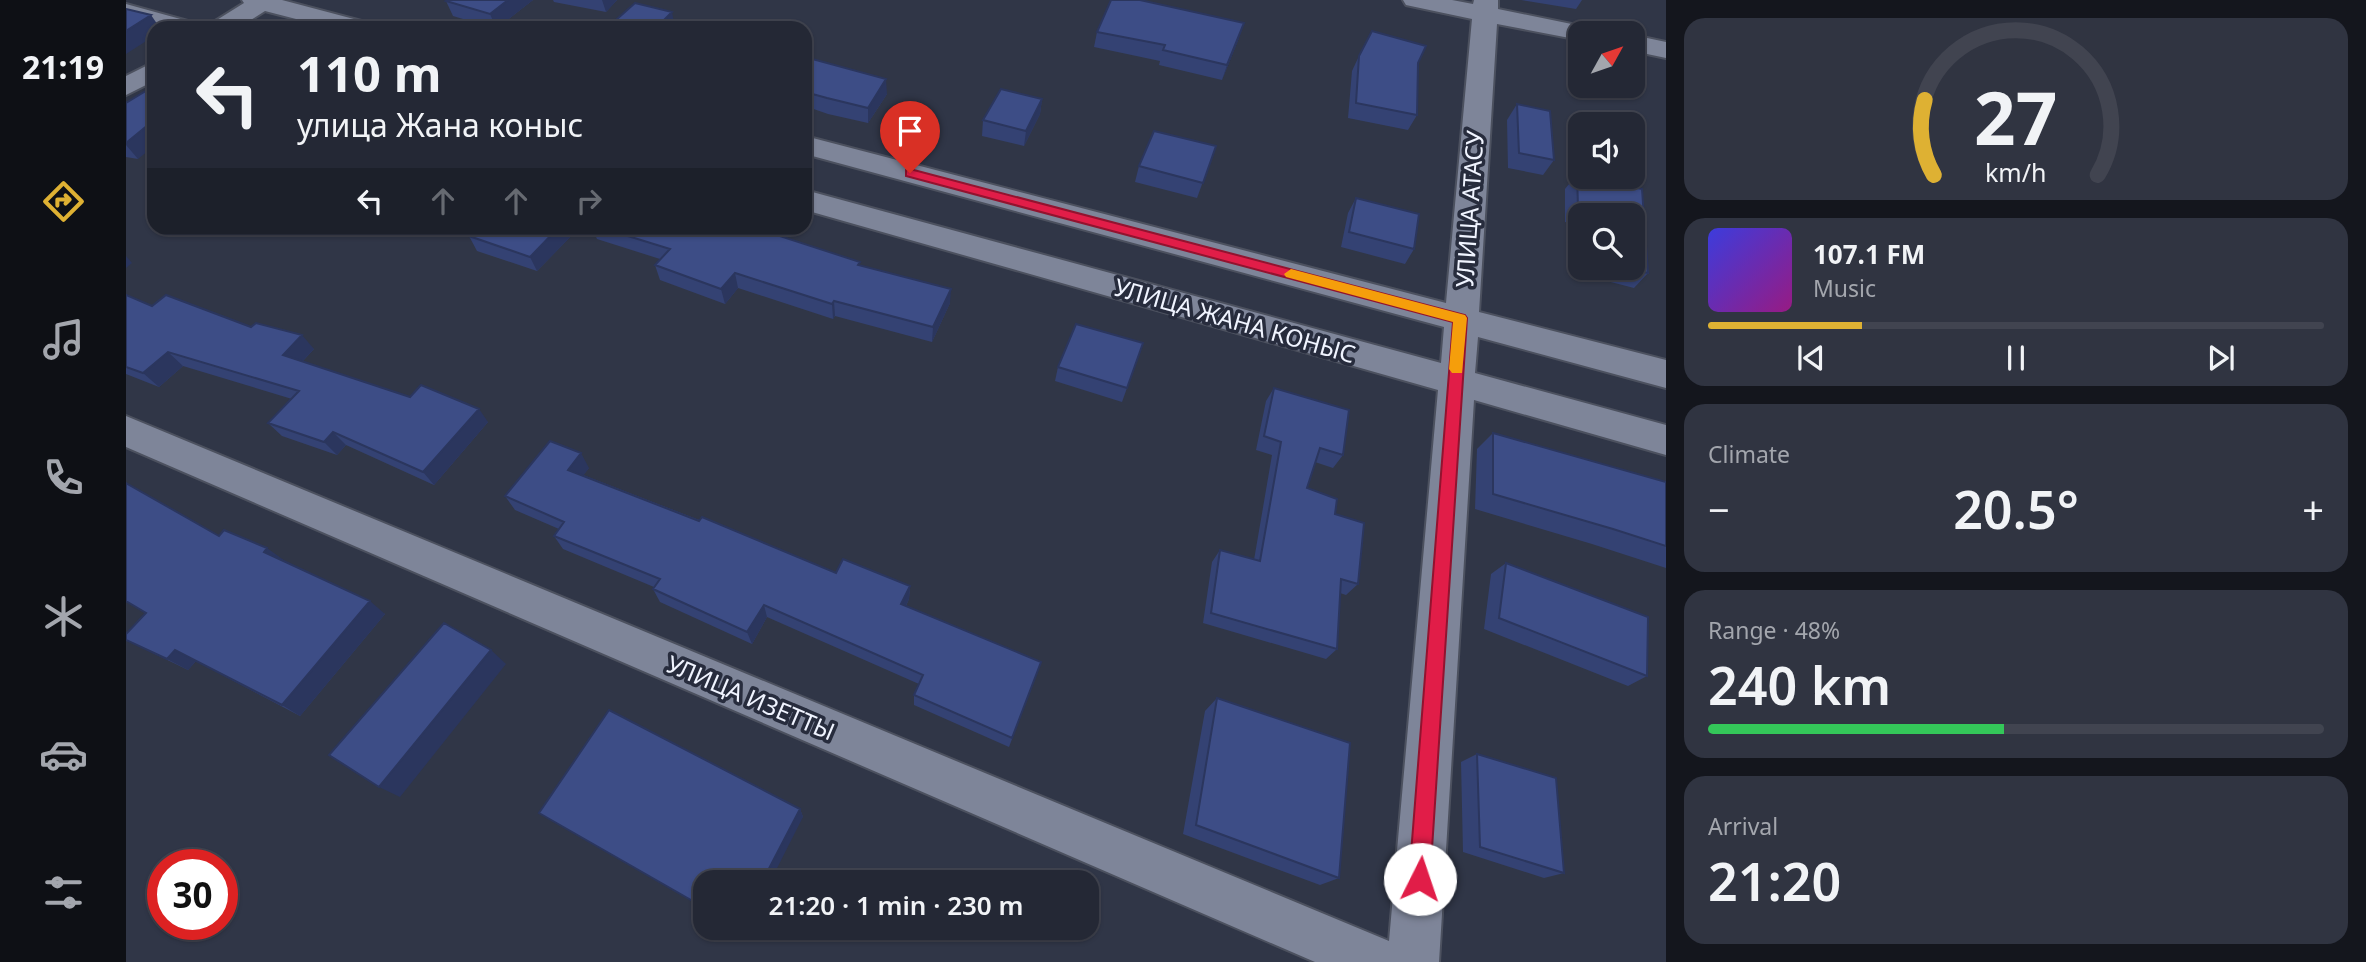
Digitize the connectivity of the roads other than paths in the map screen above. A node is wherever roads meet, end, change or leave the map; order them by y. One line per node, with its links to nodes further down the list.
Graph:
1 (1415, 0): 3 (street)
2 (261, 1): 6 (street); 7 (street)
3 (1485, 7): 8 (street); 15 (street, УЛИЦА АТАСУ)
4 (126, 10): 5 (street)
5 (163, 21)
6 (231, 21)
7 (334, 21)
8 (1568, 29)
9 (1645, 46): 10 (street)
10 (1666, 50)
11 (147, 74): 12 (street)
12 (126, 87)
13 (812, 147): 15 (street)
14 (812, 202): 17 (street, УЛИЦА ЖАНА КОНЫС)
15 (1460, 318): 16 (street); 17 (street, УЛИЦА АТАСУ)
16 (1666, 374)
17 (1456, 382): 19 (street, УЛИЦА ЖАНА КОНЫС); 21 (street, УЛИЦА АТАСУ)
18 (126, 431): 20 (street, УЛИЦА ИЗЕТТЫ)
19 (1666, 440)
20 (1376, 962)
21 (1413, 962)

